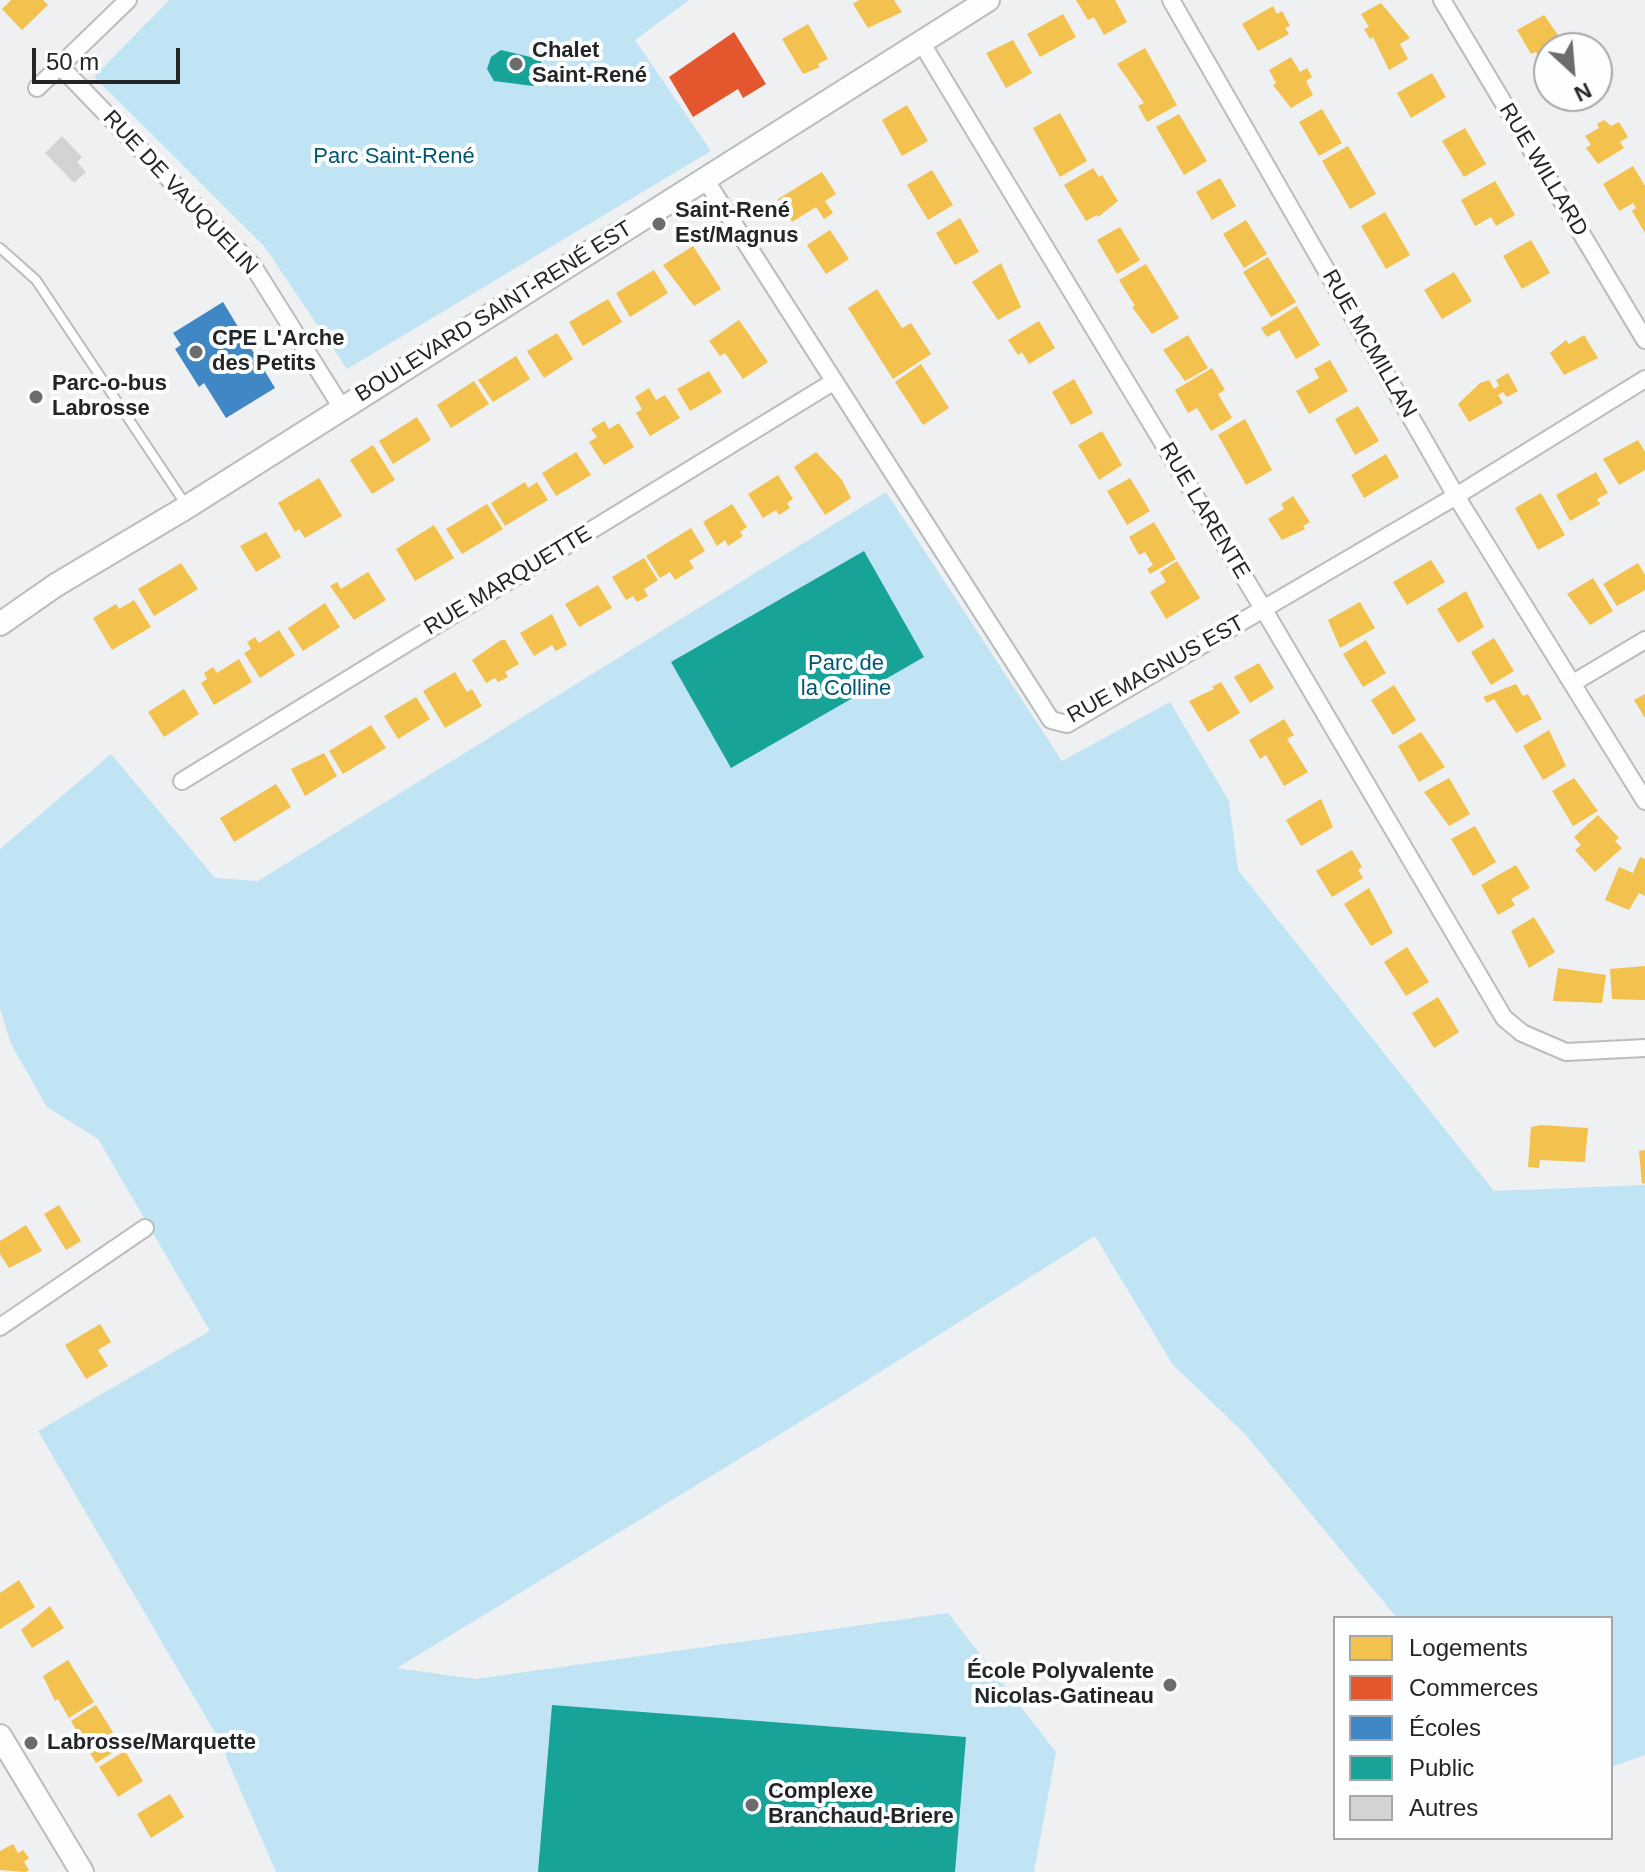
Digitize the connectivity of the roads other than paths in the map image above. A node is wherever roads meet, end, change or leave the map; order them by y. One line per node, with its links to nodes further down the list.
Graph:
1 (128, 0): 6 (street)
2 (988, 0): 5 (street, BOULEVARD SAINT-RENÉ EST)
3 (1171, 0): 14 (street, RUE MCMILLAN)
4 (1442, 0): 10 (street, RUE WILLARD)
5 (921, 42): 8 (street, BOULEVARD SAINT-RENÉ EST); 16 (street, RUE LARENTE)
6 (60, 66): 7 (street); 13 (street, RUE DE VAUQUELIN)
7 (37, 88)
8 (705, 179): 12 (street, RUE MAGNUS EST); 13 (street, BOULEVARD SAINT-RENÉ EST)
9 (0, 248): 15 (lane)
10 (1645, 340)
11 (1645, 379): 14 (street, RUE MAGNUS EST)
12 (833, 382): 16 (street, RUE MAGNUS EST); 20 (street, RUE MARQUETTE)
13 (342, 408): 15 (street, BOULEVARD SAINT-RENÉ EST)
14 (1456, 496): 16 (street, RUE MAGNUS EST); 19 (street, RUE MCMILLAN)
15 (187, 507): 17 (street, BOULEVARD SAINT-RENÉ EST)
16 (1264, 610): 22 (street, RUE LARENTE)
17 (0, 624)
18 (1645, 640): 19 (street)
19 (1573, 683): 21 (street, RUE MCMILLAN)
20 (182, 781)
21 (1645, 801)
22 (1645, 1048)
23 (145, 1228): 24 (street)
24 (0, 1327)
25 (0, 1736): 26 (street)
26 (82, 1872)

